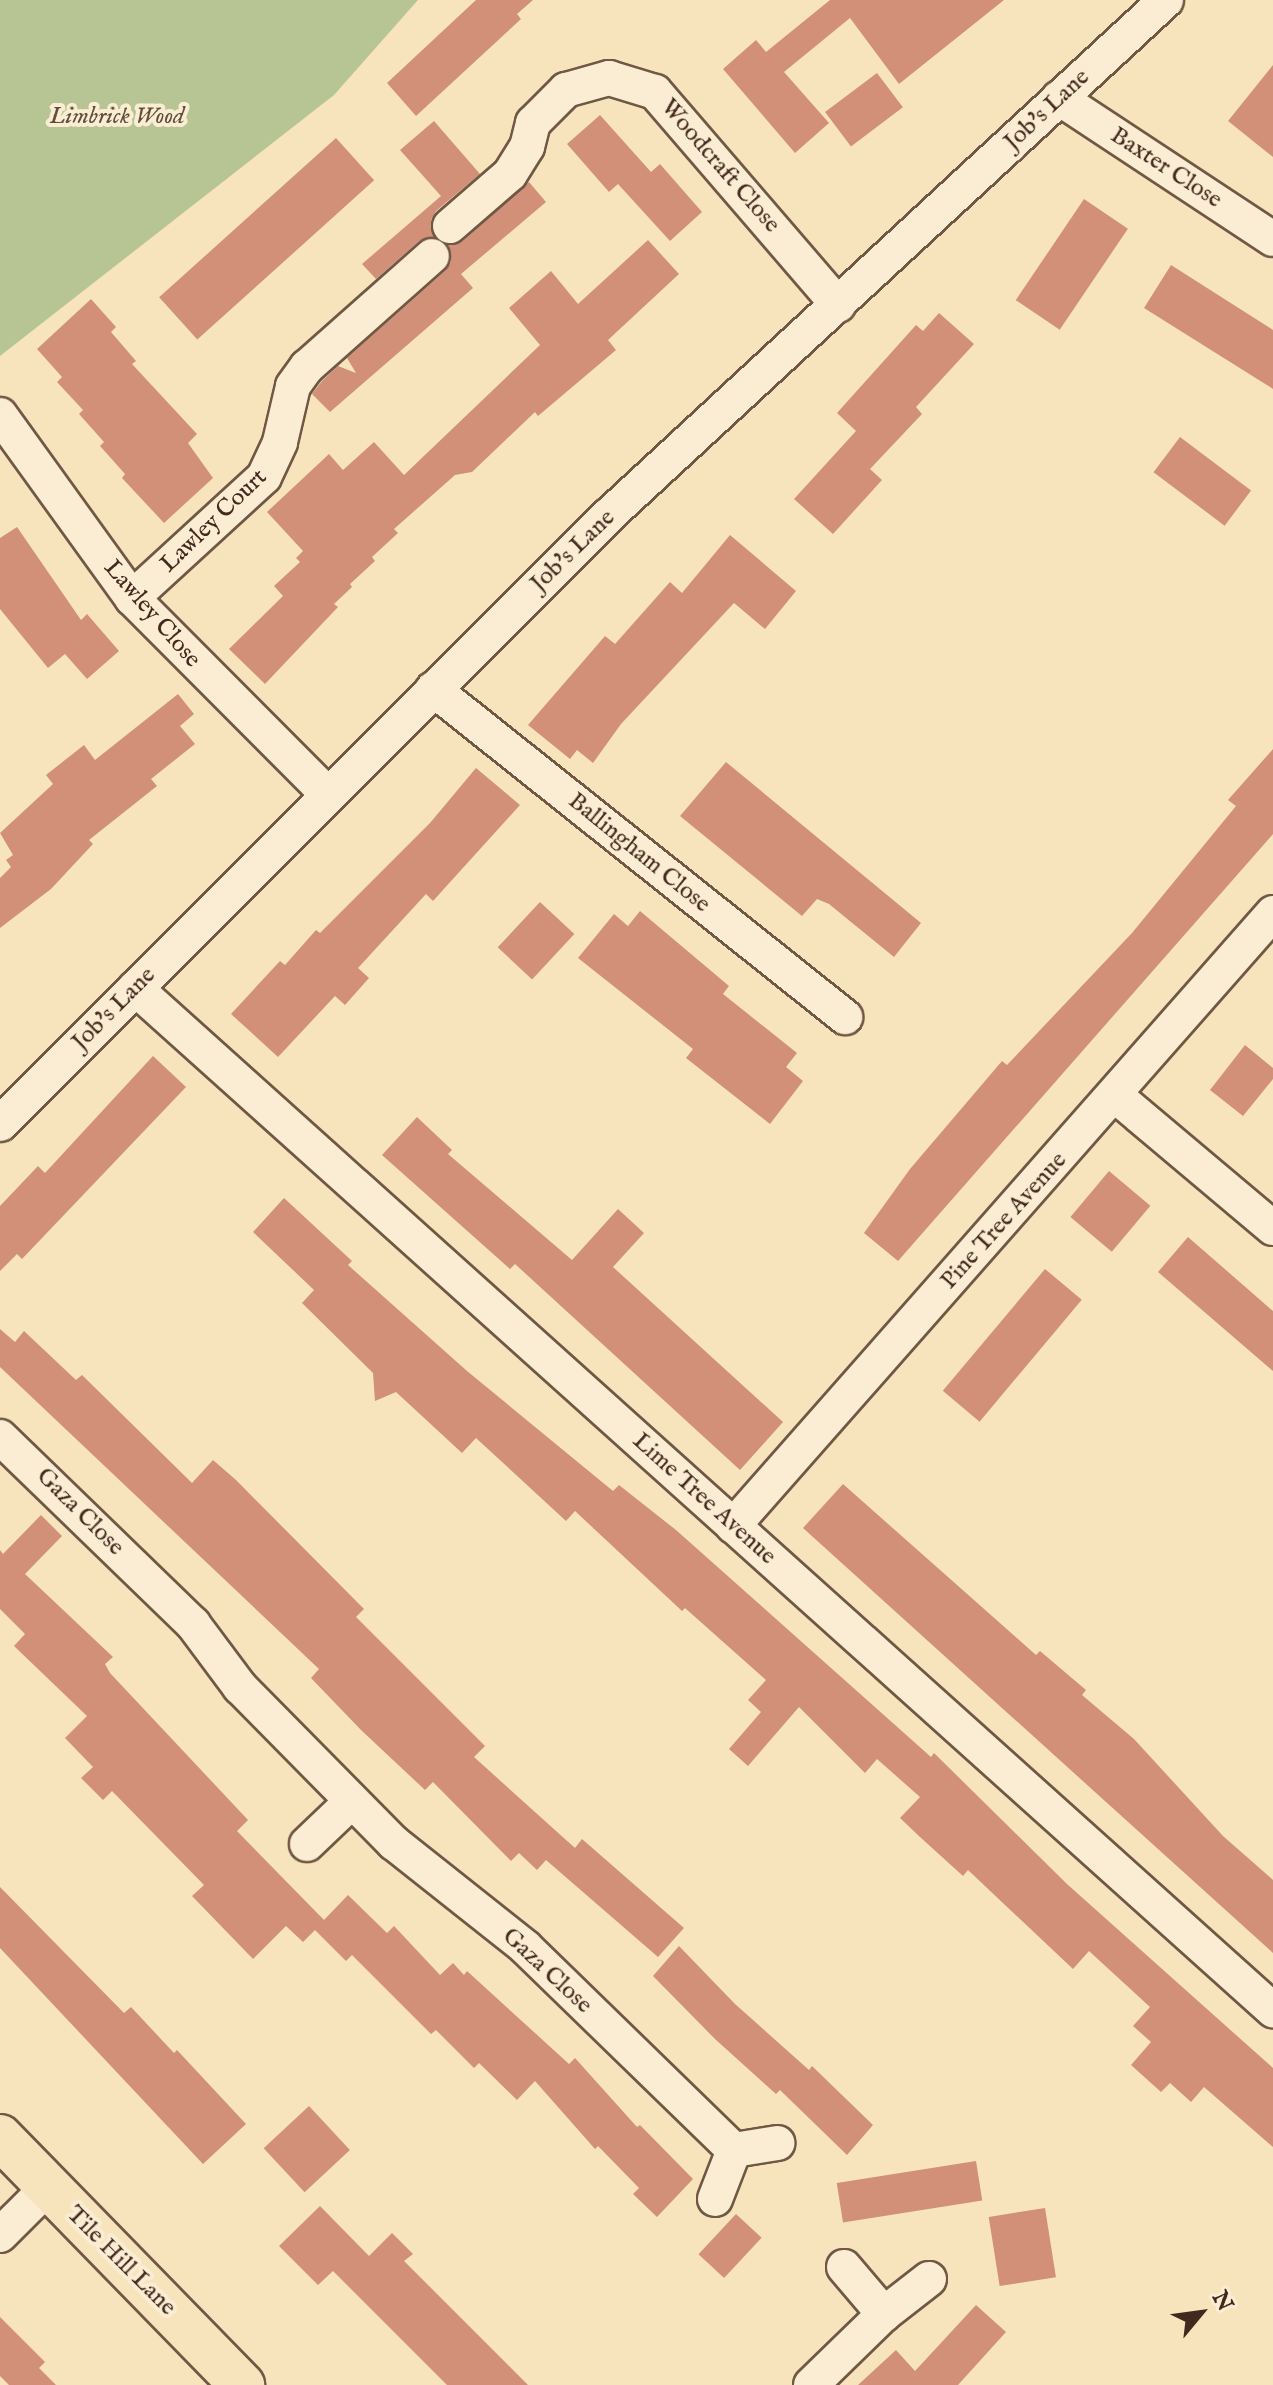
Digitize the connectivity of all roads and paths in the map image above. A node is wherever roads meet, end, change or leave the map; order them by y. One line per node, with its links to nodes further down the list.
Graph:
1 (1166, 0): 2 (street, Job's Lane)
2 (1059, 98): 4 (street, Baxter Close); 6 (street, Job's Lane)
3 (450, 226): 6 (street, Woodcraft Close)
4 (1273, 239)
5 (432, 256): 8 (street, Lawley Court)
6 (838, 305): 9 (street, Job's Lane)
7 (0, 415): 8 (street, Lawley Close)
8 (132, 598): 10 (street, Lawley Close)
9 (433, 689): 10 (street, Job's Lane); 13 (street, Ballingham Close)
10 (327, 794): 12 (street, Job's Lane)
11 (1273, 913): 14 (street, Pine Tree Avenue)
12 (135, 988): 15 (street, Job's Lane); 18 (street, Lime Tree Avenue)
13 (845, 1017)
14 (1116, 1096): 16 (street); 18 (street, Pine Tree Avenue)
15 (0, 1124)
16 (1273, 1228)
17 (0, 1437): 19 (street, Gaza Close)
18 (733, 1526): 21 (street, Lime Tree Avenue)
19 (352, 1801): 20 (street); 24 (street, Gaza Close)
20 (307, 1844)
21 (1273, 2010)
22 (0, 2137): 25 (main road, Tile Hill Lane)
23 (777, 2143): 24 (street)
24 (734, 2150): 26 (street)
25 (48, 2187): 27 (street); 31 (main road, Tile Hill Lane)
26 (715, 2199)
27 (0, 2235)
28 (844, 2267): 30 (street)
29 (929, 2279): 30 (street)
30 (884, 2314): 32 (street)
31 (242, 2385)
32 (811, 2385)

